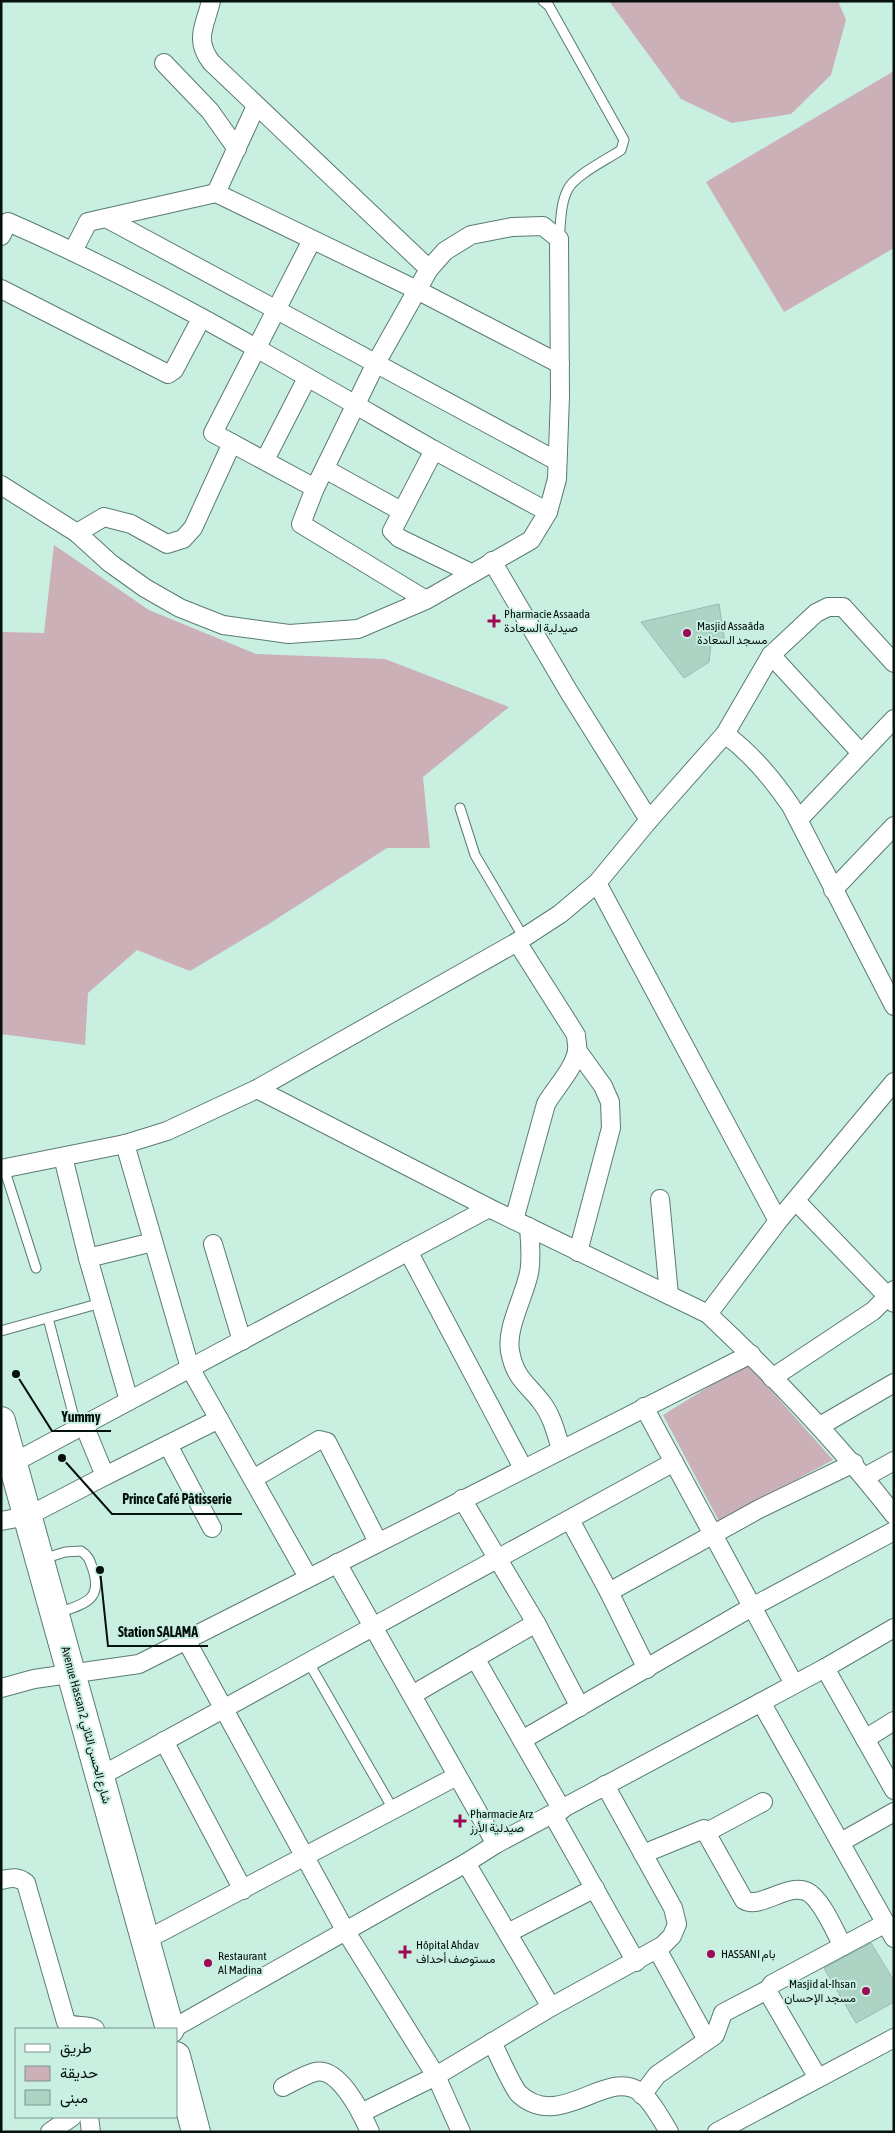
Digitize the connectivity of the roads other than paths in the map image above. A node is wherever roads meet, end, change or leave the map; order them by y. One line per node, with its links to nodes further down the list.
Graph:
1 (211, 1): 4 (street)
2 (543, 1): 9 (lane)
3 (164, 63): 5 (street)
4 (256, 106): 5 (street); 12 (street)
5 (237, 149): 6 (street)
6 (216, 193): 7 (street); 10 (street)
7 (106, 218): 11 (street); 15 (street)
8 (1, 236): 11 (street)
9 (559, 239): 12 (street); 19 (street)
10 (312, 240): 14 (street); 15 (street)
11 (73, 250): 16 (street)
12 (429, 270): 14 (street)
13 (1, 289): 16 (street)
14 (417, 290): 18 (street); 19 (street)
15 (276, 309): 17 (street); 18 (street)
16 (201, 319): 17 (street)
17 (256, 348): 20 (street); 22 (street)
18 (376, 363): 21 (street); 25 (street)
19 (560, 364): 25 (street)
20 (308, 378): 21 (street); 24 (street)
21 (357, 406): 23 (street); 26 (street)
22 (232, 443): 24 (street); 31 (street)
23 (434, 450): 29 (street); 30 (street)
24 (265, 460): 28 (street)
25 (557, 461): 30 (street)
26 (325, 470): 28 (street); 29 (street)
27 (1, 485): 31 (street)
28 (315, 488): 34 (street)
29 (401, 511): 33 (street)
30 (548, 512): 32 (street)
31 (77, 533): 34 (street)
32 (492, 561): 33 (street); 41 (street)
33 (471, 573): 34 (street)
34 (426, 600)
35 (770, 655): 36 (street); 38 (street); 39 (street)
36 (894, 664)
37 (894, 719): 39 (street)
38 (725, 734): 41 (street); 42 (street)
39 (861, 753): 42 (street)
40 (460, 808): 46 (lane)
41 (649, 820): 44 (street)
42 (799, 820): 45 (street)
43 (893, 827): 45 (street)
44 (597, 883): 46 (street); 57 (street)
45 (833, 890): 47 (street)
46 (520, 940): 48 (street); 50 (street)
47 (894, 1006)
48 (578, 1050): 58 (street); 62 (street)
49 (894, 1082): 55 (street)
50 (257, 1089): 51 (street); 56 (street)
51 (125, 1144): 52 (street); 59 (street)
52 (63, 1157): 53 (street); 63 (street)
53 (3, 1168): 64 (lane)
54 (660, 1199): 65 (street)
55 (796, 1201): 57 (street); 66 (street)
56 (489, 1208): 58 (street); 61 (street)
57 (778, 1221): 68 (street)
58 (521, 1223): 62 (street); 83 (street)
59 (153, 1242): 63 (street); 73 (street)
60 (213, 1244): 71 (street)
61 (408, 1252): 71 (street); 88 (street)
62 (578, 1252): 65 (street)
63 (88, 1258): 67 (street)
64 (36, 1268)
65 (668, 1295): 68 (street)
66 (891, 1297): 74 (street)
67 (101, 1303): 69 (lane); 76 (street)
68 (708, 1314): 72 (street)
69 (48, 1318): 70 (lane); 81 (lane)
70 (1, 1331)
71 (242, 1341): 73 (street)
72 (750, 1354): 74 (street); 77 (street)
73 (190, 1368): 76 (street); 78 (street)
74 (772, 1378): 80 (street)
75 (894, 1383): 80 (street)
76 (129, 1401): 81 (street)
77 (644, 1407): 83 (street); 85 (street)
78 (219, 1419): 82 (street); 91 (street)
79 (1, 1421): 86 (main road, Avenue Hassan 2 شارع الحسن الثاني)
80 (820, 1426): 87 (street)
81 (80, 1427): 86 (street); 89 (street)
82 (168, 1444): 89 (street); 97 (street)
83 (561, 1449): 88 (street)
84 (894, 1461): 90 (street)
85 (674, 1462): 95 (street); 99 (street)
86 (13, 1463): 94 (main road, Avenue Hassan 2 شارع الحسن الثاني)
87 (854, 1463): 90 (street); 99 (street)
88 (522, 1468): 92 (street)
89 (105, 1476): 94 (street)
90 (865, 1477): 93 (street)
91 (252, 1479): 100 (street); 104 (street)
92 (462, 1499): 100 (street); 102 (street)
93 (894, 1515)
94 (28, 1516): 96 (street); 101 (main road, Avenue Hassan 2 شارع الحسن الثاني)
95 (570, 1520): 102 (street); 105 (street)
96 (1, 1521)
97 (212, 1528)
98 (894, 1531): 106 (street)
99 (713, 1534): 105 (street); 106 (street)
100 (378, 1542): 103 (street)
101 (40, 1559): 107 (main road, Avenue Hassan 2 شارع الحسن الثاني); 107 (lane)
102 (499, 1559): 108 (street); 109 (street)
103 (337, 1563): 104 (street); 109 (street)
104 (308, 1578): 111 (street)
105 (609, 1592): 115 (street)
106 (752, 1607): 115 (street); 117 (street)
107 (56, 1614): 116 (main road, Avenue Hassan 2 شارع الحسن الثاني)
108 (536, 1623): 112 (street); 121 (street)
109 (373, 1627): 113 (street); 119 (street)
110 (894, 1628): 114 (street)
111 (186, 1640): 116 (street); 122 (street)
112 (475, 1658): 119 (street); 125 (street)
113 (309, 1662): 122 (street); 132 (lane)
114 (825, 1668): 117 (street); 124 (street)
115 (647, 1669): 121 (street)
116 (73, 1674): 118 (street); 128 (main road, Avenue Hassan 2 شارع الحسن الثاني)
117 (794, 1684): 120 (street)
118 (1, 1688)
119 (412, 1695): 127 (street)
120 (761, 1702): 129 (street); 136 (street)
121 (580, 1707): 125 (street)
122 (224, 1709): 126 (street); 139 (street)
123 (894, 1721): 124 (street)
124 (865, 1739): 130 (street)
125 (522, 1740): 133 (street)
126 (164, 1741): 128 (street); 143 (street)
127 (457, 1776): 132 (street); 137 (street)
128 (99, 1777): 147 (main road, Avenue Hassan 2 شارع الحسن الثاني)
129 (605, 1786): 133 (street); 138 (street)
130 (894, 1790)
131 (763, 1802): 135 (street)
132 (393, 1809): 139 (street)
133 (557, 1812): 137 (street); 142 (street)
134 (894, 1812): 136 (street)
135 (706, 1832): 138 (street); 148 (street)
136 (841, 1842): 145 (street)
137 (496, 1844): 140 (street)
138 (642, 1854): 149 (street)
139 (305, 1857): 143 (street); 144 (street)
140 (466, 1863): 144 (street); 146 (street)
141 (1, 1880): 153 (street)
142 (595, 1888): 146 (street); 150 (street)
143 (243, 1890): 147 (street)
144 (345, 1930): 155 (street); 160 (street)
145 (890, 1931): 148 (street)
146 (508, 1933): 152 (street)
147 (146, 1940): 154 (main road, Avenue Hassan 2 شارع الحسن الثاني)
148 (843, 1946): 151 (street)
149 (657, 1949): 150 (street); 157 (street)
150 (636, 1962): 152 (street)
151 (769, 1989): 157 (street); 161 (street)
152 (551, 2007): 158 (street)
153 (93, 2028)
154 (171, 2028)
155 (173, 2028)
156 (894, 2038): 161 (street)
157 (707, 2040): 163 (street)
158 (492, 2042): 160 (street); 163 (street)
159 (178, 2064): 169 (main road)
160 (436, 2076): 164 (street); 171 (street)
161 (818, 2078): 173 (street)
162 (283, 2086): 164 (street)
163 (642, 2095): 172 (street)
164 (362, 2113): 170 (street)
165 (71, 2118): 167 (street)
166 (89, 2118): 168 (street)
167 (50, 2132)
168 (91, 2132)
169 (196, 2132)
170 (370, 2132)
171 (461, 2132)
172 (669, 2132)
173 (718, 2132)

